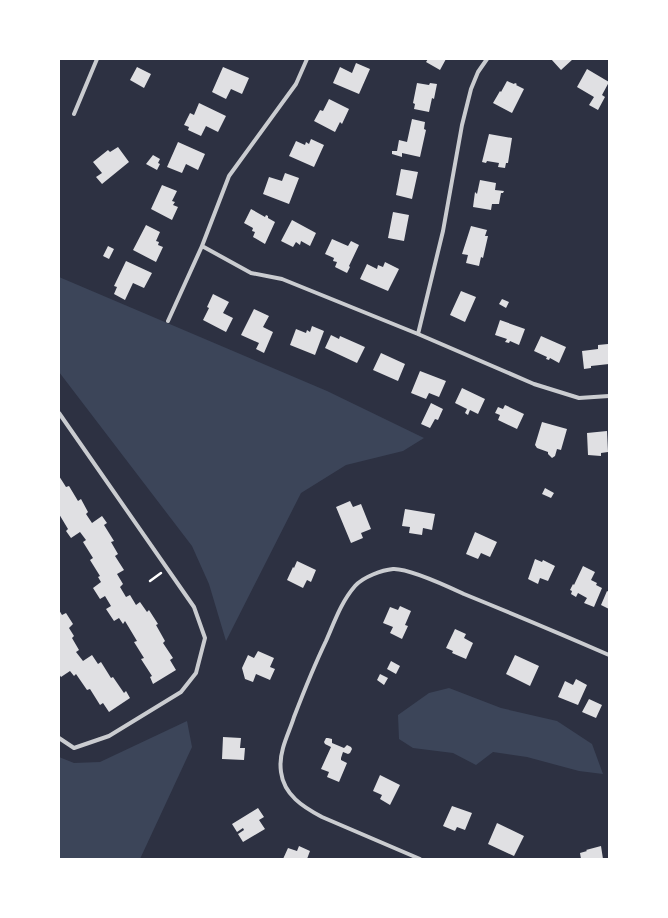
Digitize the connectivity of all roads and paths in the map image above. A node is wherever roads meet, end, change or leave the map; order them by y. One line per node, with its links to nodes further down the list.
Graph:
1 (97, 59): 4 (street)
2 (307, 59): 5 (street)
3 (487, 59): 7 (street)
4 (74, 114)
5 (202, 246): 6 (street); 7 (street)
6 (168, 321)
7 (418, 334): 8 (street)
8 (609, 396)
9 (59, 413): 10 (street)
10 (168, 569): 11 (path); 13 (street)
11 (150, 581)
12 (609, 655): 14 (street)
13 (59, 738)
14 (420, 859)

